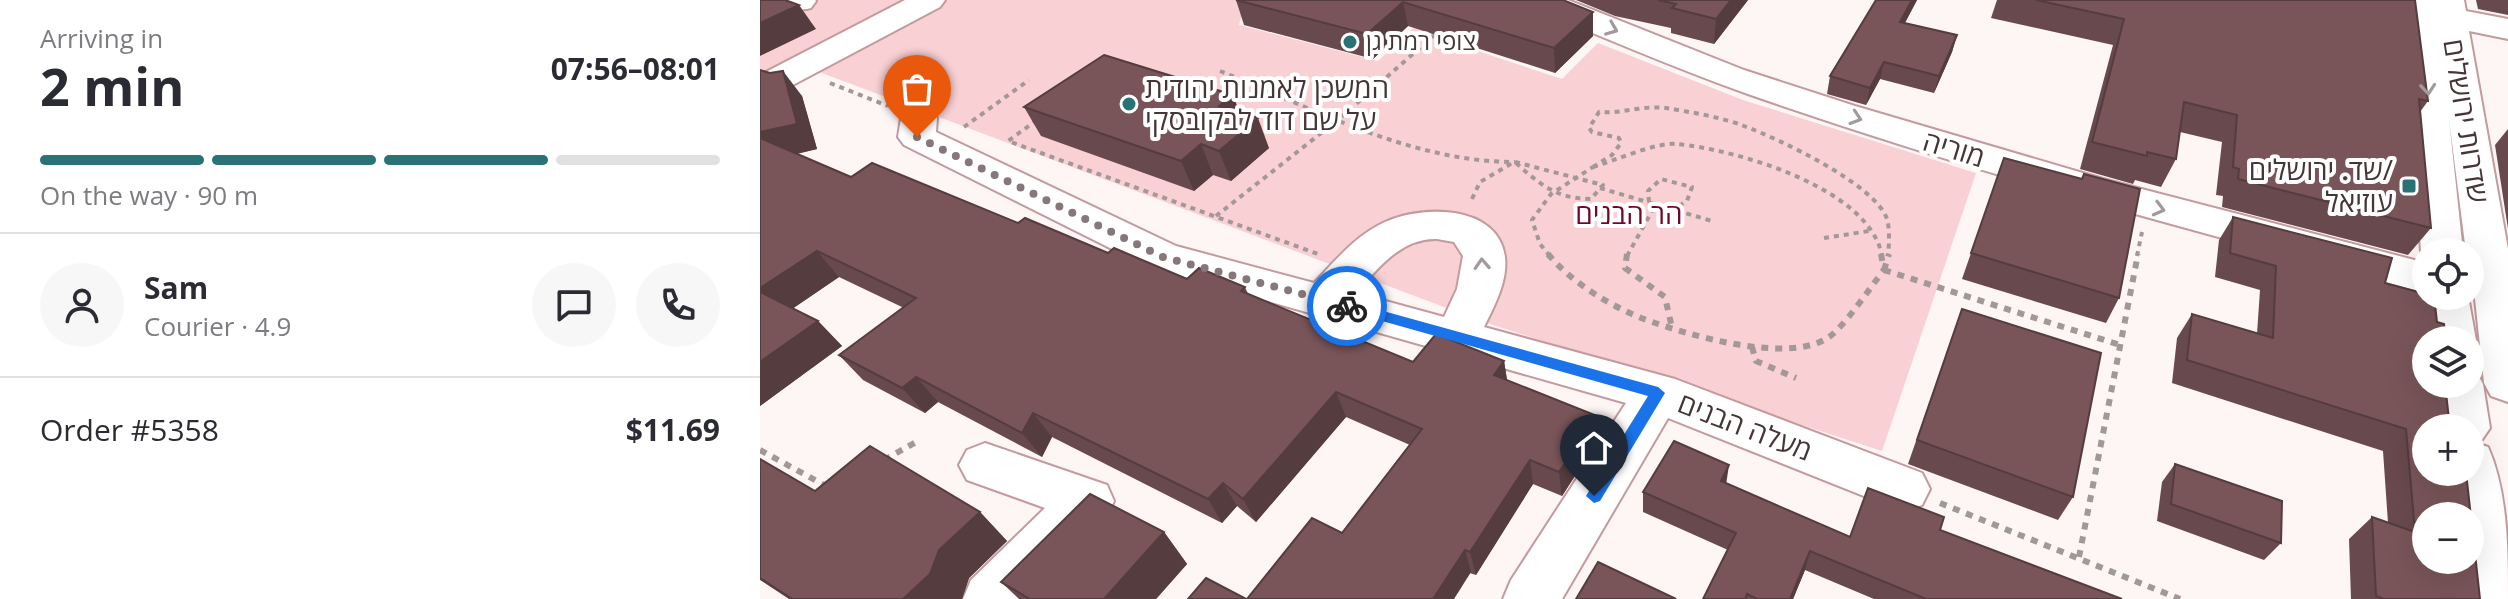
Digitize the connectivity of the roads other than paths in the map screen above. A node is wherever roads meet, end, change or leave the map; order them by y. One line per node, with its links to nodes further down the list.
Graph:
1 (929, 0): 6 (street)
2 (1540, 0): 9 (street, מוריה, one-way to 9)
3 (2362, 0): 4 (street)
4 (2435, 7): 5 (street); 8 (street, שדרות ירושלים, one-way to 8); 11 (street, שדרות ירושלים)
5 (2508, 29)
6 (760, 89)
7 (928, 132): 10 (street, מעלה הבנים)
8 (2442, 238)
9 (2412, 274)
10 (1324, 300): 12 (street, מעלה הבנים); 12 (street, one-way to 10)
11 (2501, 314): 13 (street, שדרות ירושלים)
12 (1457, 335): 14 (street, מעלה הבנים)
13 (2508, 383)
14 (1658, 393): 17 (street, מעלה הבנים); 19 (street)
15 (985, 465): 18 (street)
16 (2473, 486): 20 (street)
17 (1904, 489)
18 (991, 599)
19 (1531, 599)
20 (2489, 599)

